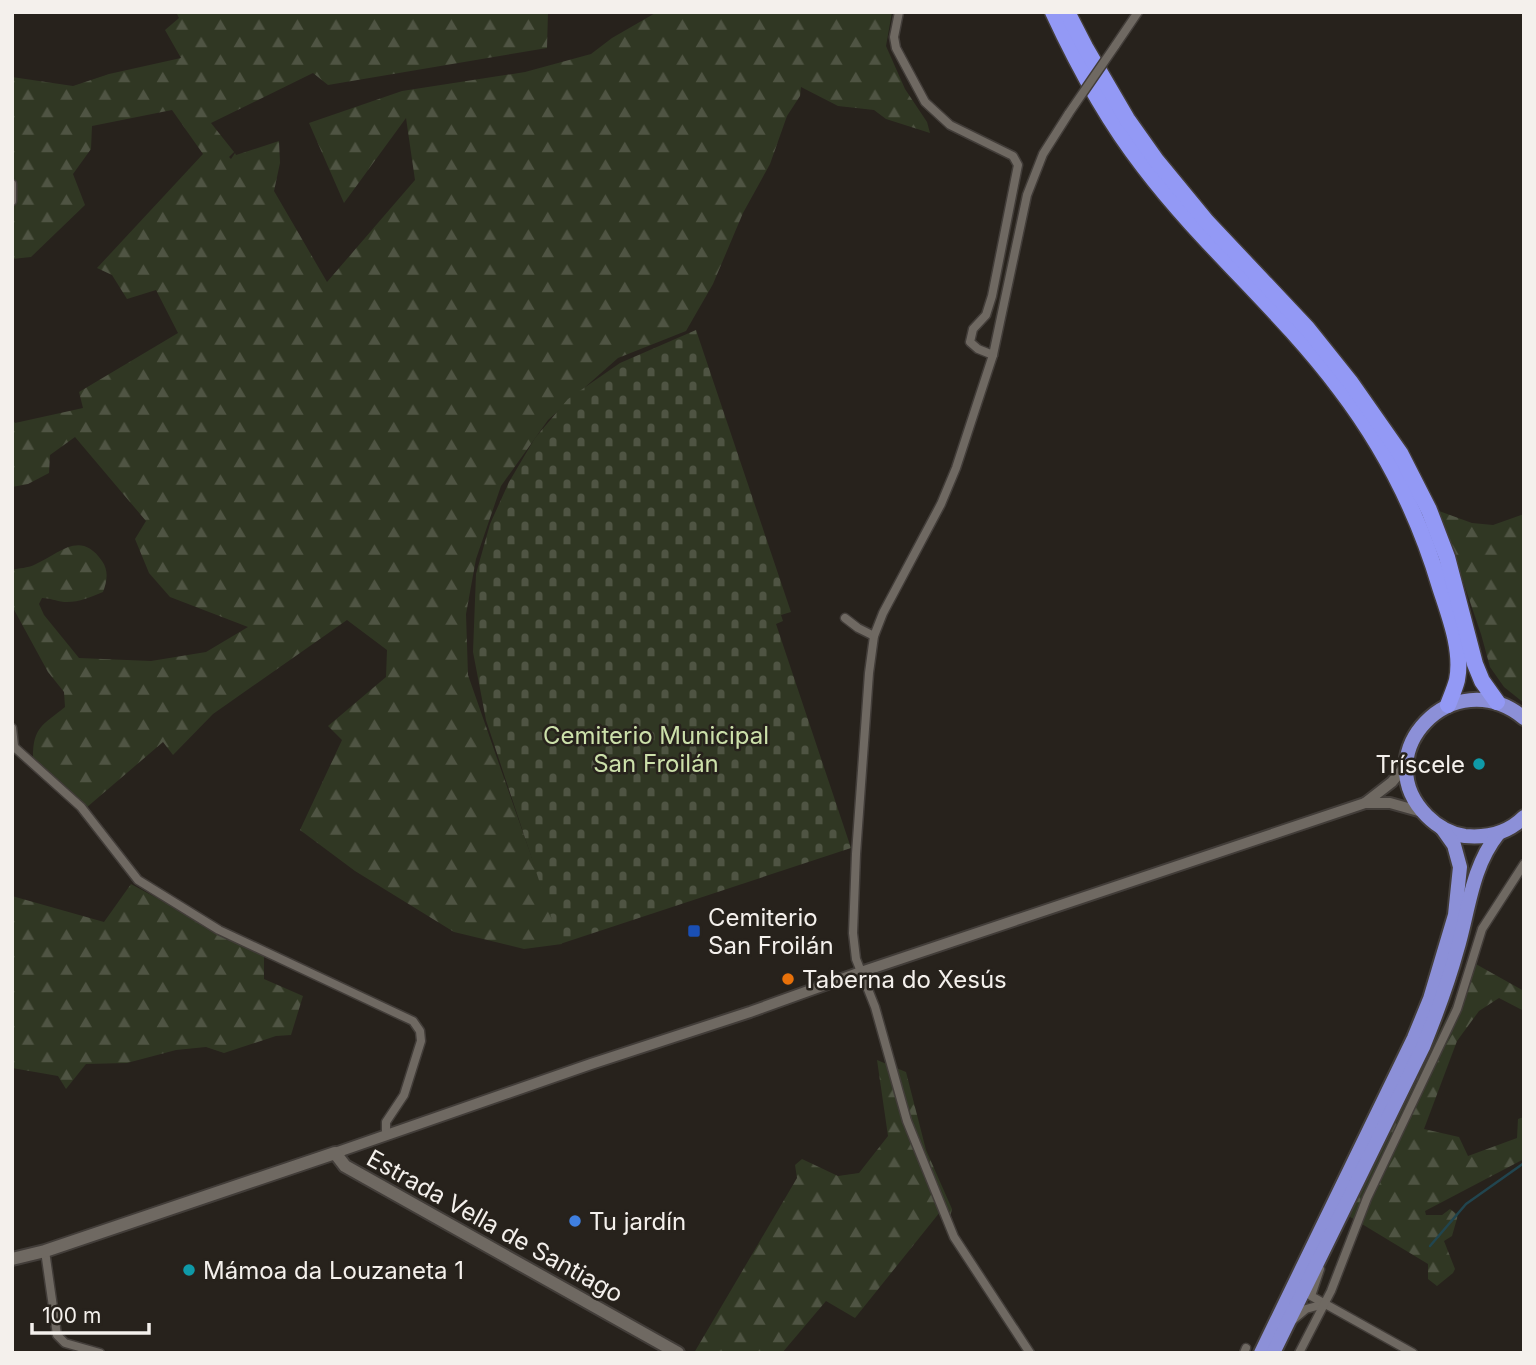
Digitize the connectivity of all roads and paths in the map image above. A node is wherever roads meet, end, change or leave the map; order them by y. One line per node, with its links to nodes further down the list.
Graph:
1 (898, 12): 7 (street)
2 (1053, 12): 11 (highway)
3 (1067, 12): 10 (highway)
4 (1138, 12): 7 (street, bridge)
5 (12, 184): 6 (street)
6 (12, 201)
7 (993, 355): 9 (street)
8 (845, 618): 9 (street)
9 (874, 636): 22 (street)
10 (1497, 702): 11 (highway); 12 (highway)
11 (1448, 705): 15 (highway)
12 (1524, 718)
13 (12, 728): 14 (street)
14 (13, 746): 23 (street)
15 (1407, 764): 16 (street); 17 (highway)
16 (1365, 803): 17 (street); 22 (street)
17 (1422, 811): 19 (highway)
18 (1524, 817): 20 (highway)
19 (1442, 828): 20 (highway); 33 (highway)
20 (1498, 834): 26 (highway)
21 (1524, 864): 28 (street)
22 (861, 972): 23 (street); 32 (street)
23 (386, 1134): 24 (street)
24 (335, 1153): 25 (main road, Estrada Vella de Santiago); 31 (main road, Estrada Vella de Santiago)
25 (45, 1251): 27 (main road, Estrada Vella de Santiago); 30 (street)
26 (1323, 1253): 28 (street); 29 (highway)
27 (12, 1259)
28 (1324, 1304): 29 (street); 35 (street); 36 (street)
29 (1288, 1325): 34 (highway)
30 (100, 1353)
31 (678, 1353)
32 (1030, 1353)
33 (1261, 1353)
34 (1273, 1353)
35 (1299, 1353)
36 (1413, 1353)

